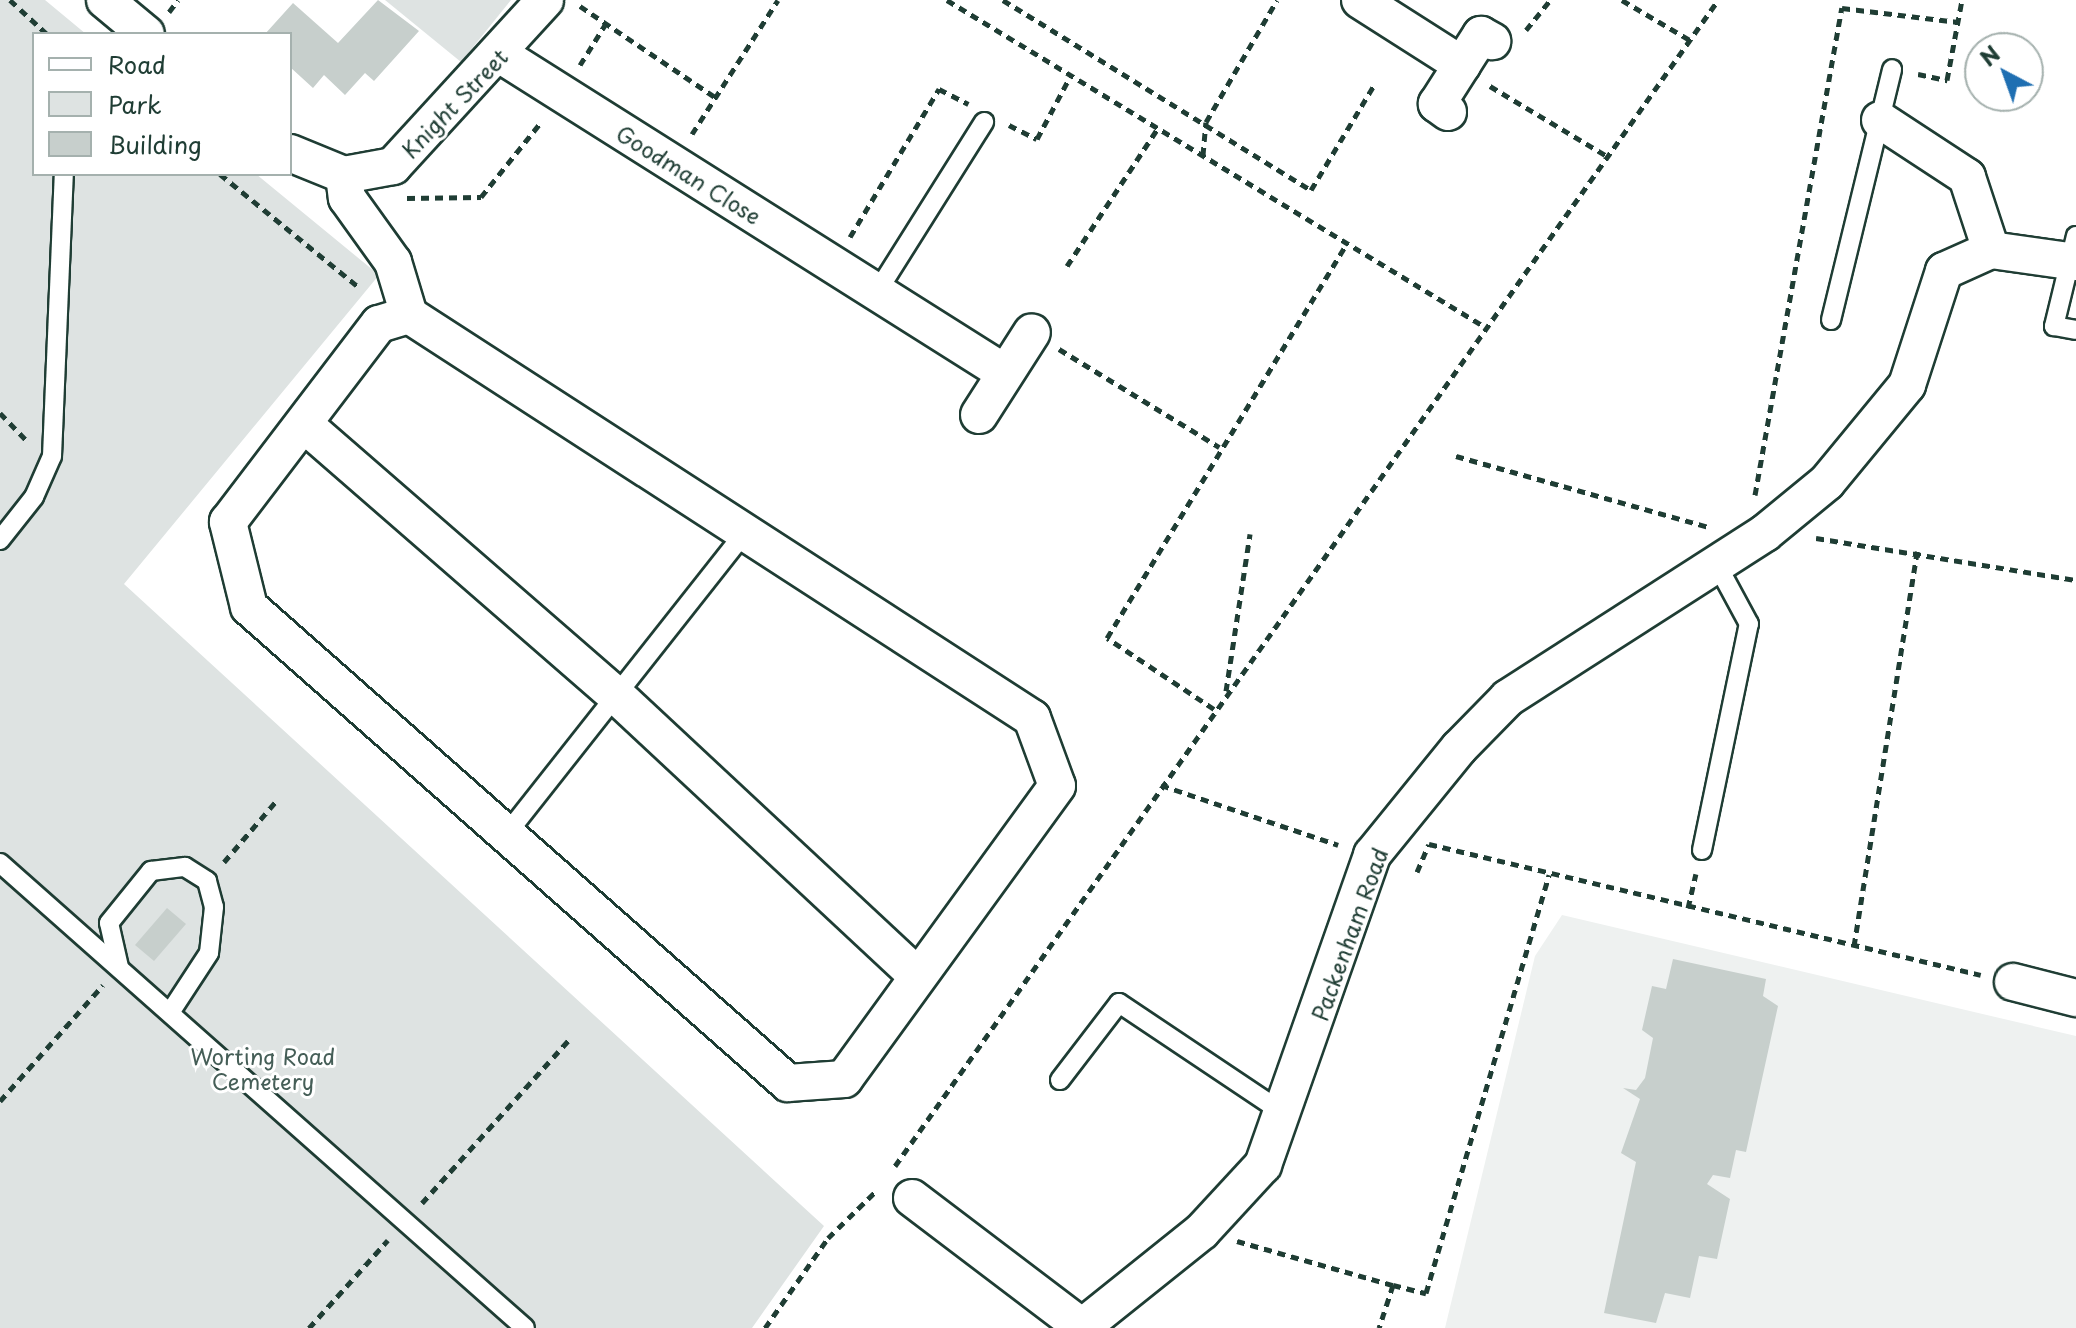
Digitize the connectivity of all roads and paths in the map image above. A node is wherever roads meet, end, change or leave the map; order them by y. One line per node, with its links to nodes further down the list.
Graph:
1 (10, 0): 16 (path)
2 (105, 0): 17 (street)
3 (545, 0): 20 (street, Knight Street)
4 (571, 0): 15 (path)
5 (778, 0): 27 (path)
6 (947, 0): 23 (path)
7 (1003, 0): 32 (path)
8 (1277, 0): 32 (path)
9 (1360, 0): 21 (street)
10 (1550, 0): 18 (path)
11 (1622, 0): 19 (path)
12 (1718, 0): 19 (path)
13 (1962, 0): 14 (path)
14 (1958, 22): 22 (path); 59 (path)
15 (605, 25): 26 (path); 27 (path)
16 (45, 32)
17 (144, 32)
18 (1506, 39): 21 (street)
19 (1690, 40): 37 (path)
20 (501, 55): 26 (street, Goodman Close); 41 (street, Knight Street)
21 (1462, 65): 29 (street)
22 (1892, 69): 30 (lane)
23 (1071, 75): 33 (path); 34 (path)
24 (1374, 85): 32 (path)
25 (1490, 86): 37 (path)
26 (561, 94): 38 (street, Goodman Close); 41 (path)
27 (715, 97): 38 (path)
28 (960, 100): 45 (path)
29 (1448, 112)
30 (1880, 120): 43 (street); 50 (lane)
31 (984, 122): 48 (lane)
32 (1206, 122): 36 (path)
33 (1158, 128): 36 (path); 46 (path)
34 (1037, 139)
35 (292, 154): 41 (street)
36 (1203, 155): 42 (path)
37 (1607, 156): 51 (path)
38 (674, 162): 45 (street, Goodman Close)
39 (64, 176): 62 (lane)
40 (222, 176): 47 (path)
41 (345, 187): 49 (street)
42 (1347, 243): 51 (path); 57 (path)
43 (1991, 250): 44 (street); 59 (street, Packenham Road)
44 (2073, 253): 52 (lane)
45 (833, 264): 48 (street, Goodman Close)
46 (1067, 266)
47 (360, 288)
48 (877, 292): 54 (street, Goodman Close)
49 (409, 315): 56 (street); 60 (street)
50 (1831, 320)
51 (1485, 327): 66 (path)
52 (2076, 330)
53 (1032, 332): 54 (street); 57 (path)
54 (1005, 373): 55 (street)
55 (979, 415)
56 (305, 425): 67 (street); 71 (street)
57 (1219, 447): 68 (path)
58 (1456, 456): 64 (path)
59 (1758, 522): 63 (path); 64 (street, Packenham Road)
60 (744, 533): 67 (lane); 81 (street)
61 (1250, 534): 66 (path)
62 (0, 540)
63 (1917, 551): 65 (path); 79 (path)
64 (1716, 563): 73 (lane); 88 (street, Packenham Road)
65 (2076, 580)
66 (1226, 692): 68 (path)
67 (616, 695): 71 (lane); 81 (street)
68 (1214, 709): 69 (path)
69 (1161, 785): 72 (path); 96 (path)
70 (278, 799): 77 (path)
71 (505, 836): 81 (street)
72 (1355, 850)
73 (1702, 850): 78 (path)
74 (0, 863): 80 (lane)
75 (1417, 872): 76 (path)
76 (1549, 875): 78 (path); 92 (path)
77 (207, 881): 80 (lane); 84 (lane)
78 (1688, 908): 79 (path)
79 (1854, 946): 82 (path)
80 (119, 967): 84 (lane); 87 (path)
81 (917, 976)
82 (2013, 982): 83 (street)
83 (2076, 998)
84 (171, 1011): 90 (lane)
85 (569, 1040): 90 (path)
86 (1060, 1080): 88 (lane)
87 (0, 1101)
88 (1285, 1114): 91 (street, Packenham Road)
89 (912, 1198): 93 (street, Packenham Road)
90 (404, 1222): 94 (path); 95 (lane)
91 (1202, 1231): 92 (path); 93 (street, Packenham Road)
92 (1393, 1285): 97 (path)
93 (1082, 1327)
94 (309, 1328)
95 (525, 1328)
96 (765, 1328)
97 (1379, 1328)

